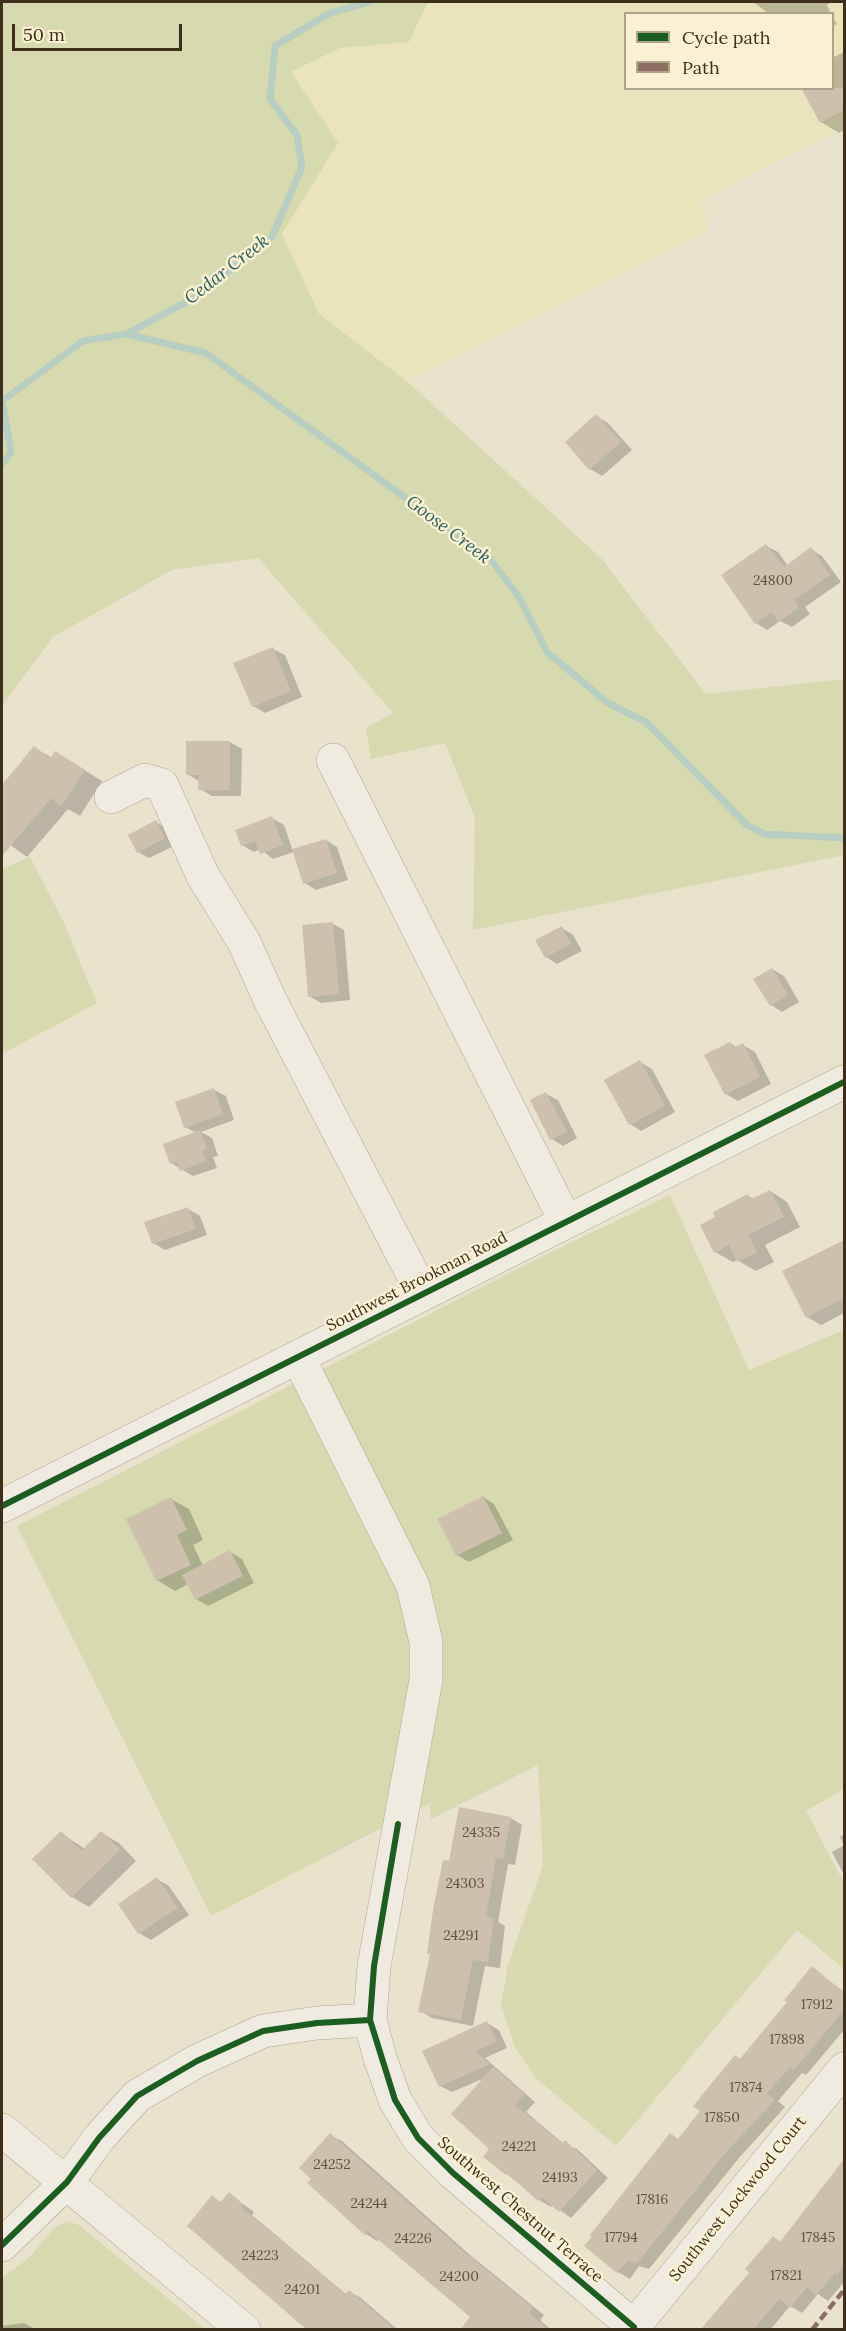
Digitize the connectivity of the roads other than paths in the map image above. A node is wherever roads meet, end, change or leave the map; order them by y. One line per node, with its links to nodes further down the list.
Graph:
1 (333, 760): 4 (street)
2 (111, 797): 5 (street)
3 (844, 1082): 4 (street, Southwest Brookman Road)
4 (566, 1222): 5 (street, Southwest Brookman Road)
5 (423, 1294): 6 (street, Southwest Brookman Road)
6 (298, 1357): 7 (street, Southwest Brookman Road); 8 (street, Southwest Chestnut Terrace)
7 (2, 1506)
8 (370, 2020): 11 (street); 13 (street, Southwest Chestnut Terrace)
9 (844, 2069): 13 (street, Southwest Lockwood Court)
10 (2, 2130): 11 (street)
11 (67, 2182): 12 (street); 14 (street)
12 (2, 2245)
13 (633, 2328)
14 (244, 2330)

